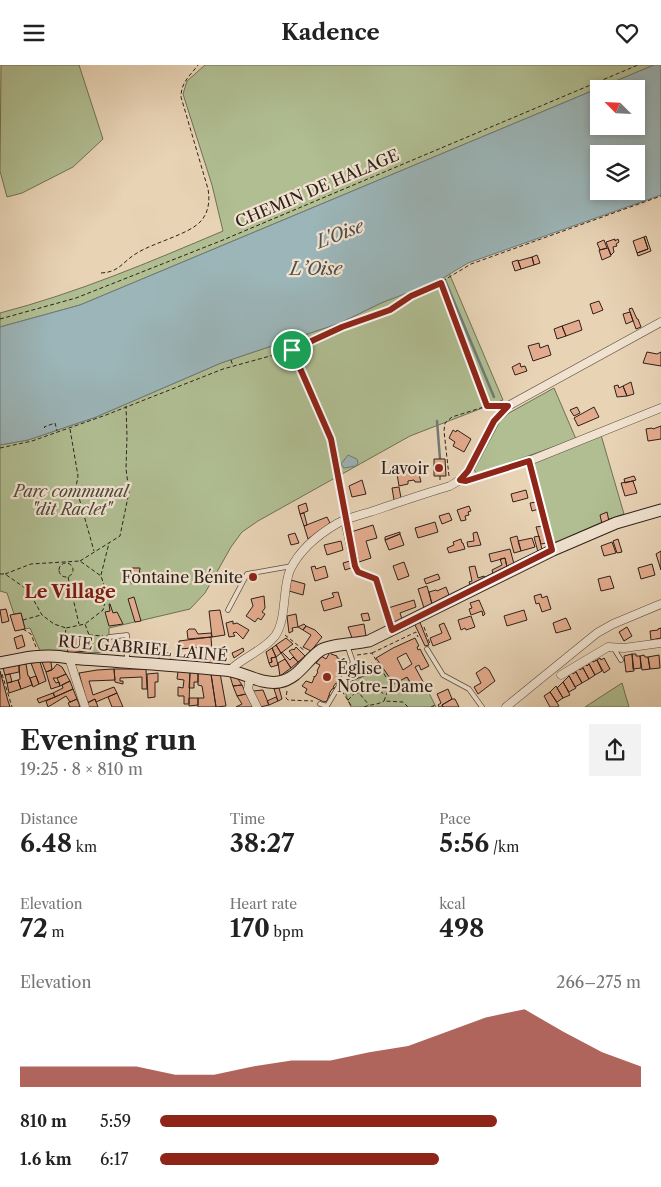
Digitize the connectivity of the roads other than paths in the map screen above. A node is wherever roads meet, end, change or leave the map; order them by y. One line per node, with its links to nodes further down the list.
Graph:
1 (661, 322): 4 (street)
2 (661, 408): 3 (street)
3 (529, 461): 4 (street); 7 (lane)
4 (460, 480): 6 (street)
5 (661, 511): 7 (street, RUE GABRIEL LAINÉ)
6 (345, 520): 8 (street); 11 (street)
7 (554, 546): 11 (street, RUE GABRIEL LAINÉ)
8 (292, 566): 10 (lane); 21 (street)
9 (661, 604): 28 (street)
10 (228, 611)
11 (392, 630): 16 (street, RUE GABRIEL LAINÉ)
12 (109, 637): 19 (lane)
13 (661, 643): 14 (street)
14 (613, 647): 18 (lane); 22 (street)
15 (427, 649): 27 (lane)
16 (349, 650): 23 (street, RUE GABRIEL LAINÉ); 24 (lane)
17 (69, 658): 19 (street, RUE GABRIEL LAINÉ); 20 (street, RUE GABRIEL LAINÉ); 25 (street)
18 (621, 660)
19 (127, 662): 21 (street, RUE GABRIEL LAINÉ)
20 (1, 669)
21 (230, 670): 23 (street, RUE GABRIEL LAINÉ)
22 (561, 675)
23 (250, 678): 26 (street)
24 (318, 703)
25 (85, 707)
26 (257, 707)
27 (482, 707)
28 (506, 707)

